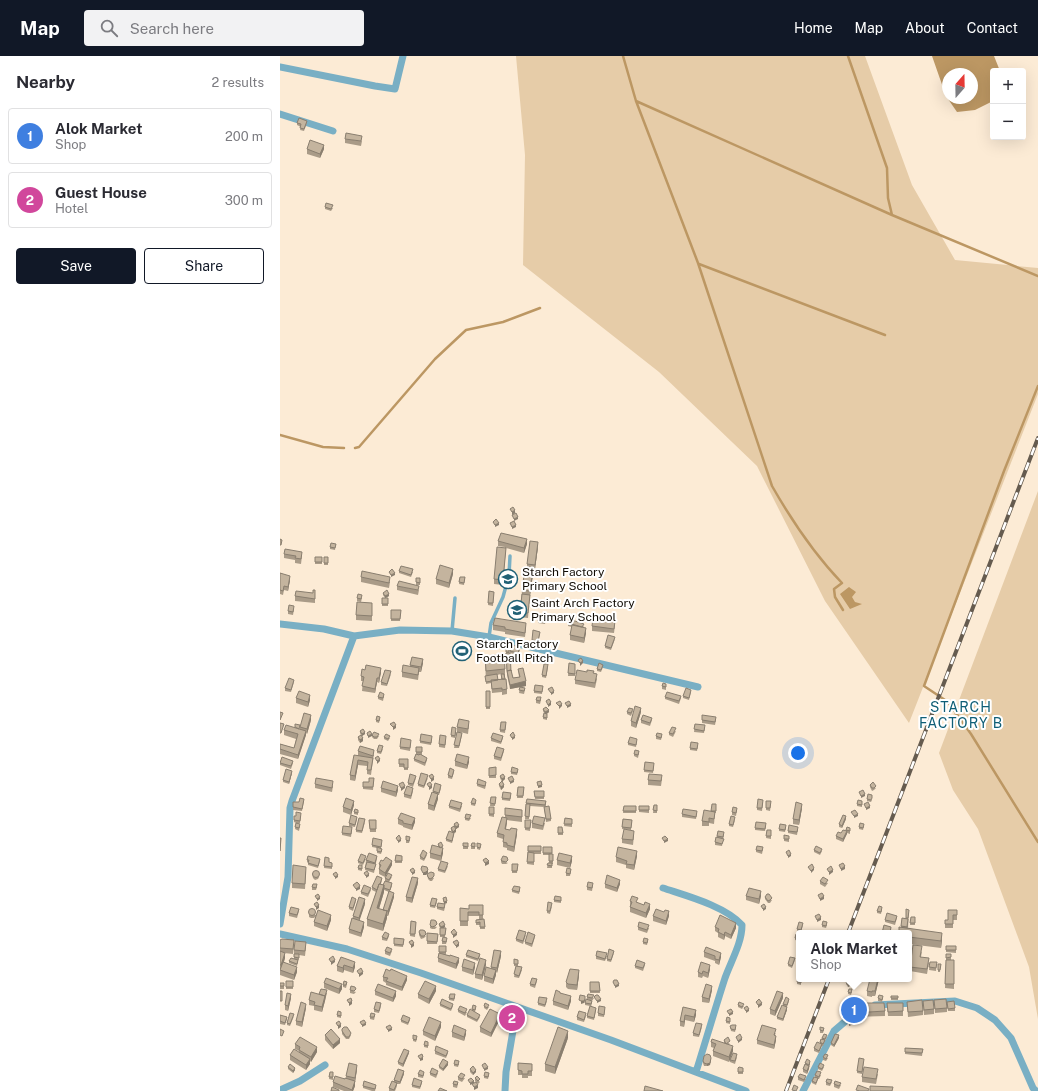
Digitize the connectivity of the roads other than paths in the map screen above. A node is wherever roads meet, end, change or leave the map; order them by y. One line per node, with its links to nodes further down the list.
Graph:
1 (403, 56): 2 (street)
2 (280, 67)
3 (280, 114): 4 (street)
4 (333, 131)
5 (510, 556): 10 (lane)
6 (455, 598): 8 (lane)
7 (280, 624): 9 (street)
8 (452, 631): 9 (street); 10 (street)
9 (354, 636): 13 (street)
10 (489, 637): 11 (street)
11 (698, 687)
12 (663, 888): 17 (street)
13 (280, 924)
14 (280, 934): 15 (street)
15 (517, 1007): 17 (street); 19 (street)
16 (325, 1065): 18 (street)
17 (696, 1072): 20 (street)
18 (280, 1090)
19 (505, 1091)
20 (746, 1091)
21 (803, 1091): 22 (street)
22 (1036, 1091)

